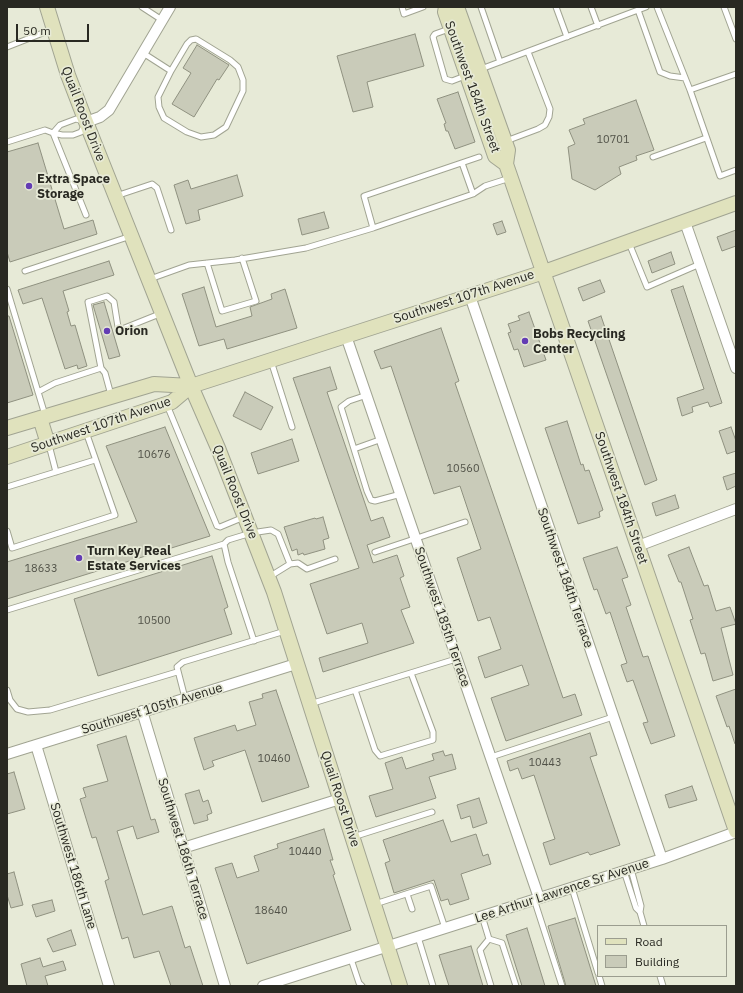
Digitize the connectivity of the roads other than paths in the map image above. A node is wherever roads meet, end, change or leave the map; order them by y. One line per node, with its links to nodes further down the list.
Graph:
1 (47, 7): 17 (main road, Quail Roost Drive)
2 (142, 7): 15 (lane)
3 (170, 7): 15 (street)
4 (402, 7): 5 (lane)
5 (423, 7)
6 (446, 7): 18 (main road, Southwest 184th Street)
7 (458, 7): 25 (main road, Southwest 184th Street)
8 (481, 7): 24 (lane)
9 (556, 7): 19 (lane)
10 (591, 7): 16 (lane)
11 (646, 7): 14 (lane)
12 (657, 7): 29 (lane)
13 (724, 7): 20 (lane)
14 (638, 10): 16 (lane); 29 (lane)
15 (162, 20): 23 (street)
16 (598, 26): 19 (lane)
17 (53, 29): 21 (lane); 31 (main road, Quail Roost Drive)
18 (450, 29): 28 (main road, Southwest 184th Street); 28 (lane)
19 (567, 37): 22 (lane)
20 (736, 39)
21 (7, 47)
22 (528, 52): 24 (lane); 34 (lane)
23 (143, 53): 26 (lane); 31 (street)
24 (500, 62): 25 (lane)
25 (480, 69): 34 (main road, Southwest 184th Street)
26 (171, 71): 26 (lane)
27 (736, 74): 30 (lane)
28 (467, 76): 40 (main road, Southwest 184th Street)
29 (685, 78): 30 (lane)
30 (690, 90): 33 (lane)
31 (86, 122): 32 (lane); 32 (lane); 42 (main road, Quail Roost Drive)
32 (53, 134): 35 (lane); 44 (lane)
33 (706, 138): 37 (lane); 39 (lane)
34 (505, 141): 40 (main road, Southwest 184th Street)
35 (7, 142)
36 (479, 157): 38 (lane)
37 (653, 157)
38 (462, 163): 41 (lane); 46 (lane)
39 (736, 170)
40 (508, 171): 41 (lane); 54 (main road, Southwest 184th Street)
41 (473, 194): 46 (lane)
42 (116, 197): 47 (lane); 48 (main road, Quail Roost Drive)
43 (736, 203): 45 (main road, Southwest 107th Avenue)
44 (86, 215)
45 (685, 222): 49 (main road, Southwest 107th Avenue); 52 (street)
46 (373, 228): 50 (lane)
47 (171, 230)
48 (132, 236): 53 (lane); 55 (main road, Quail Roost Drive)
49 (629, 242): 52 (lane); 54 (main road, Southwest 107th Avenue)
50 (242, 258): 51 (lane); 51 (lane)
51 (207, 263): 55 (lane)
52 (700, 264): 62 (street)
53 (25, 271)
54 (544, 272): 57 (main road, Southwest 107th Avenue); 87 (main road, Southwest 184th Street)
55 (150, 279): 58 (main road, Quail Roost Drive)
56 (7, 289): 64 (lane)
57 (470, 296): 59 (main road, Southwest 107th Avenue); 104 (street, Southwest 184th Terrace)
58 (162, 313): 61 (lane); 63 (main road, Quail Roost Drive)
59 (346, 336): 60 (main road, Southwest 107th Avenue); 65 (street, Southwest 185th Terrace)
60 (271, 360): 63 (main road, Southwest 107th Avenue); 69 (lane)
61 (101, 368): 64 (lane); 66 (lane)
62 (736, 368)
63 (191, 386): 66 (main road, Southwest 107th Avenue); 67 (main road, Southwest 107th Avenue); 81 (main road, Quail Roost Drive)
64 (38, 392): 68 (lane)
65 (367, 396): 72 (street, Southwest 185th Terrace); 74 (lane)
66 (112, 397): 68 (main road, Southwest 107th Avenue)
67 (166, 404): 71 (main road, Southwest 107th Avenue); 81 (lane)
68 (43, 417): 70 (main road, Southwest 107th Avenue); 73 (main road)
69 (292, 427)
70 (7, 428)
71 (85, 431): 73 (main road, Southwest 107th Avenue); 76 (lane)
72 (382, 439): 74 (lane); 79 (street, Southwest 185th Terrace)
73 (48, 444): 75 (main road, Southwest 107th Avenue); 77 (lane)
74 (354, 449): 79 (lane)
75 (7, 457)
76 (95, 460): 77 (lane); 83 (lane)
77 (56, 472): 78 (lane)
78 (7, 487)
79 (401, 494): 85 (street, Southwest 185th Terrace)
80 (736, 509): 87 (street)
81 (244, 516): 84 (main road, Quail Roost Drive)
82 (465, 522): 85 (lane)
83 (7, 531)
84 (251, 533): 86 (lane); 90 (lane); 91 (main road, Quail Roost Drive)
85 (416, 538): 88 (lane); 95 (street, Southwest 185th Terrace)
86 (224, 544): 92 (lane); 94 (lane)
87 (638, 546): 110 (main road, Southwest 184th Street)
88 (375, 552)
89 (335, 559): 90 (lane)
90 (290, 564): 91 (lane)
91 (268, 578): 93 (main road, Quail Roost Drive)
92 (7, 610)
93 (286, 631): 94 (lane); 96 (main road, Quail Roost Drive)
94 (254, 641): 97 (lane)
95 (456, 659): 98 (lane); 107 (street, Southwest 185th Terrace)
96 (296, 664): 101 (street, Southwest 105th Avenue); 102 (main road, Quail Roost Drive)
97 (177, 672): 99 (lane); 101 (lane)
98 (412, 673): 100 (lane); 100 (lane)
99 (7, 690)
100 (356, 690): 102 (lane)
101 (185, 698): 103 (street, Southwest 105th Avenue)
102 (309, 704): 108 (main road, Quail Roost Drive)
103 (142, 711): 105 (street, Southwest 105th Avenue); 112 (street, Southwest 186th Terrace)
104 (613, 718): 107 (lane); 113 (street, Southwest 184th Terrace)
105 (36, 745): 106 (street, Southwest 105th Avenue); 128 (street, Southwest 186th Lane)
106 (7, 754)
107 (491, 757): 117 (street, Southwest 185th Terrace)
108 (340, 799): 111 (main road, Quail Roost Drive); 112 (street)
109 (432, 812): 111 (lane)
110 (735, 825): 113 (street, Lee Arthur Lawrence Sr Avenue)
111 (353, 838): 118 (main road, Quail Roost Drive)
112 (183, 848): 129 (street, Southwest 186th Terrace)
113 (662, 859): 114 (street, Lee Arthur Lawrence Sr Avenue)
114 (627, 870): 115 (street, Lee Arthur Lawrence Sr Avenue); 121 (lane)
115 (572, 887): 117 (street, Lee Arthur Lawrence Sr Avenue); 127 (lane)
116 (407, 894): 118 (lane); 119 (lane); 122 (lane)
117 (537, 898): 120 (street, Lee Arthur Lawrence Sr Avenue); 136 (lane)
118 (374, 904): 125 (main road, Quail Roost Drive)
119 (412, 909)
120 (482, 916): 122 (street, Lee Arthur Lawrence Sr Avenue); 124 (lane)
121 (644, 925)
122 (445, 928): 123 (street, Lee Arthur Lawrence Sr Avenue)
123 (418, 937): 125 (street, Lee Arthur Lawrence Sr Avenue); 133 (lane)
124 (489, 939): 134 (lane); 135 (lane)
125 (388, 947): 126 (street, Lee Arthur Lawrence Sr Avenue); 132 (main road, Quail Roost Drive)
126 (351, 959): 130 (street, Lee Arthur Lawrence Sr Avenue); 131 (lane)
127 (597, 969)
128 (109, 986)
129 (225, 986)
130 (263, 986)
131 (362, 986)
132 (400, 986)
133 (433, 986)
134 (492, 986)
135 (516, 986)
136 (562, 986)

